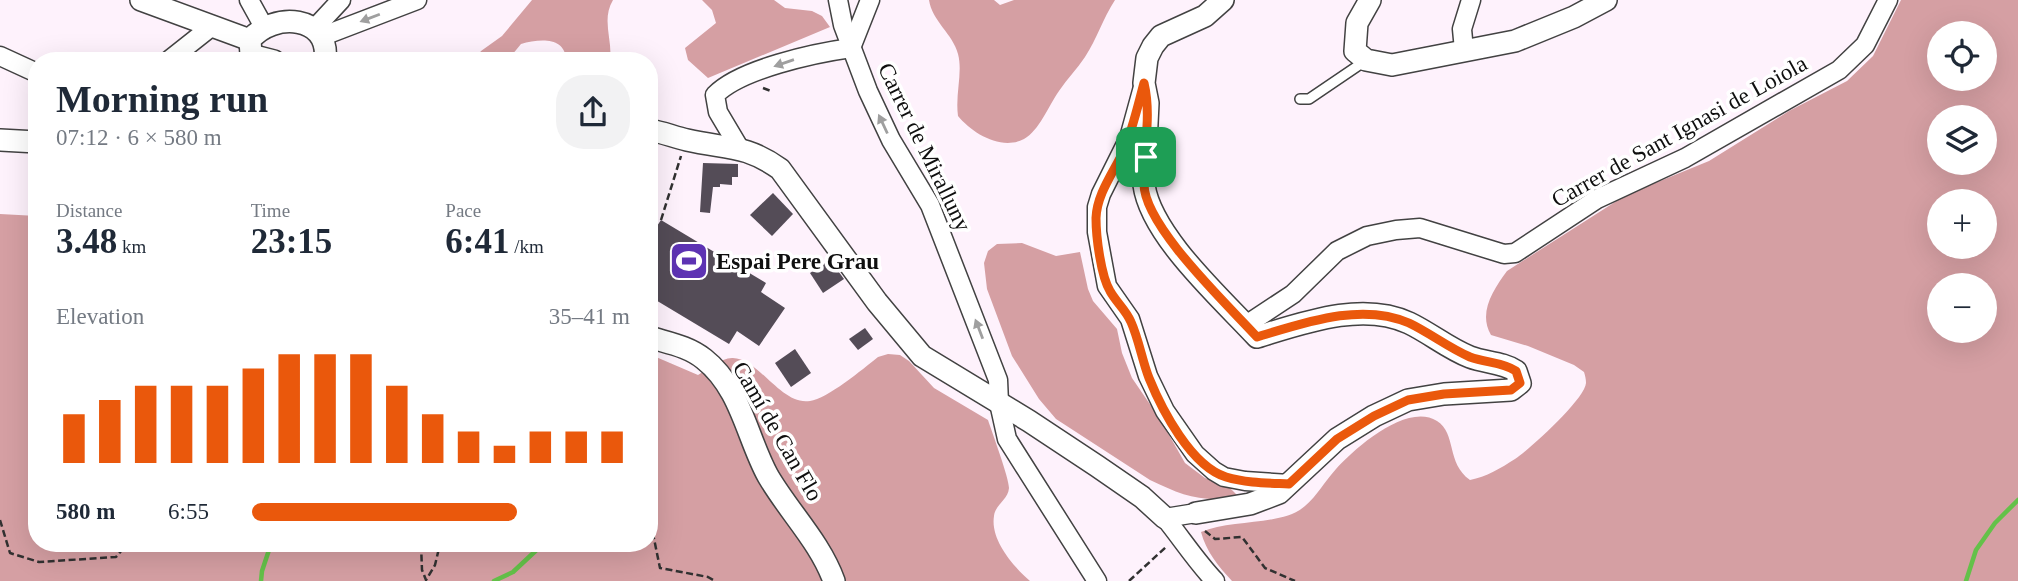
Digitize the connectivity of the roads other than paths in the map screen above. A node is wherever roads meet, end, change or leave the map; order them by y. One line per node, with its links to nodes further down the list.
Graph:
1 (141, 0): 12 (street)
2 (249, 0): 14 (street)
3 (341, 0): 13 (street)
4 (417, 0): 13 (street, one-way to 13)
5 (838, 0): 15 (street, Carrer de Miralluny)
6 (870, 0): 15 (street)
7 (1223, 0): 22 (street)
8 (1370, 0): 20 (street)
9 (1471, 0): 16 (street)
10 (1606, 0): 16 (street)
11 (1888, 0): 28 (street, Carrer de Sant Ignasi de Loiola)
12 (211, 27): 14 (street); 17 (street)
13 (319, 32): 14 (street); 18 (street)
14 (252, 46)
15 (851, 48): 27 (street, one-way to 27); 30 (street, Carrer de Miralluny, one-way to 15)
16 (1464, 50): 20 (street)
17 (179, 52)
18 (326, 52)
19 (0, 56): 21 (street)
20 (1366, 60): 23 (lane)
21 (28, 69)
22 (1144, 83): 28 (street); 31 (street)
23 (1300, 99)
24 (658, 132): 27 (street)
25 (0, 140): 26 (street)
26 (28, 142)
27 (740, 149): 30 (street)
28 (1246, 325): 31 (street)
29 (658, 339): 34 (street, Camí de Can Flo)
30 (999, 398): 33 (street); 35 (street, Carrer de Miralluny)
31 (1289, 484): 32 (street)
32 (1196, 513): 33 (street)
33 (1165, 518): 36 (street)
34 (834, 581)
35 (1097, 581)
36 (1215, 581)

